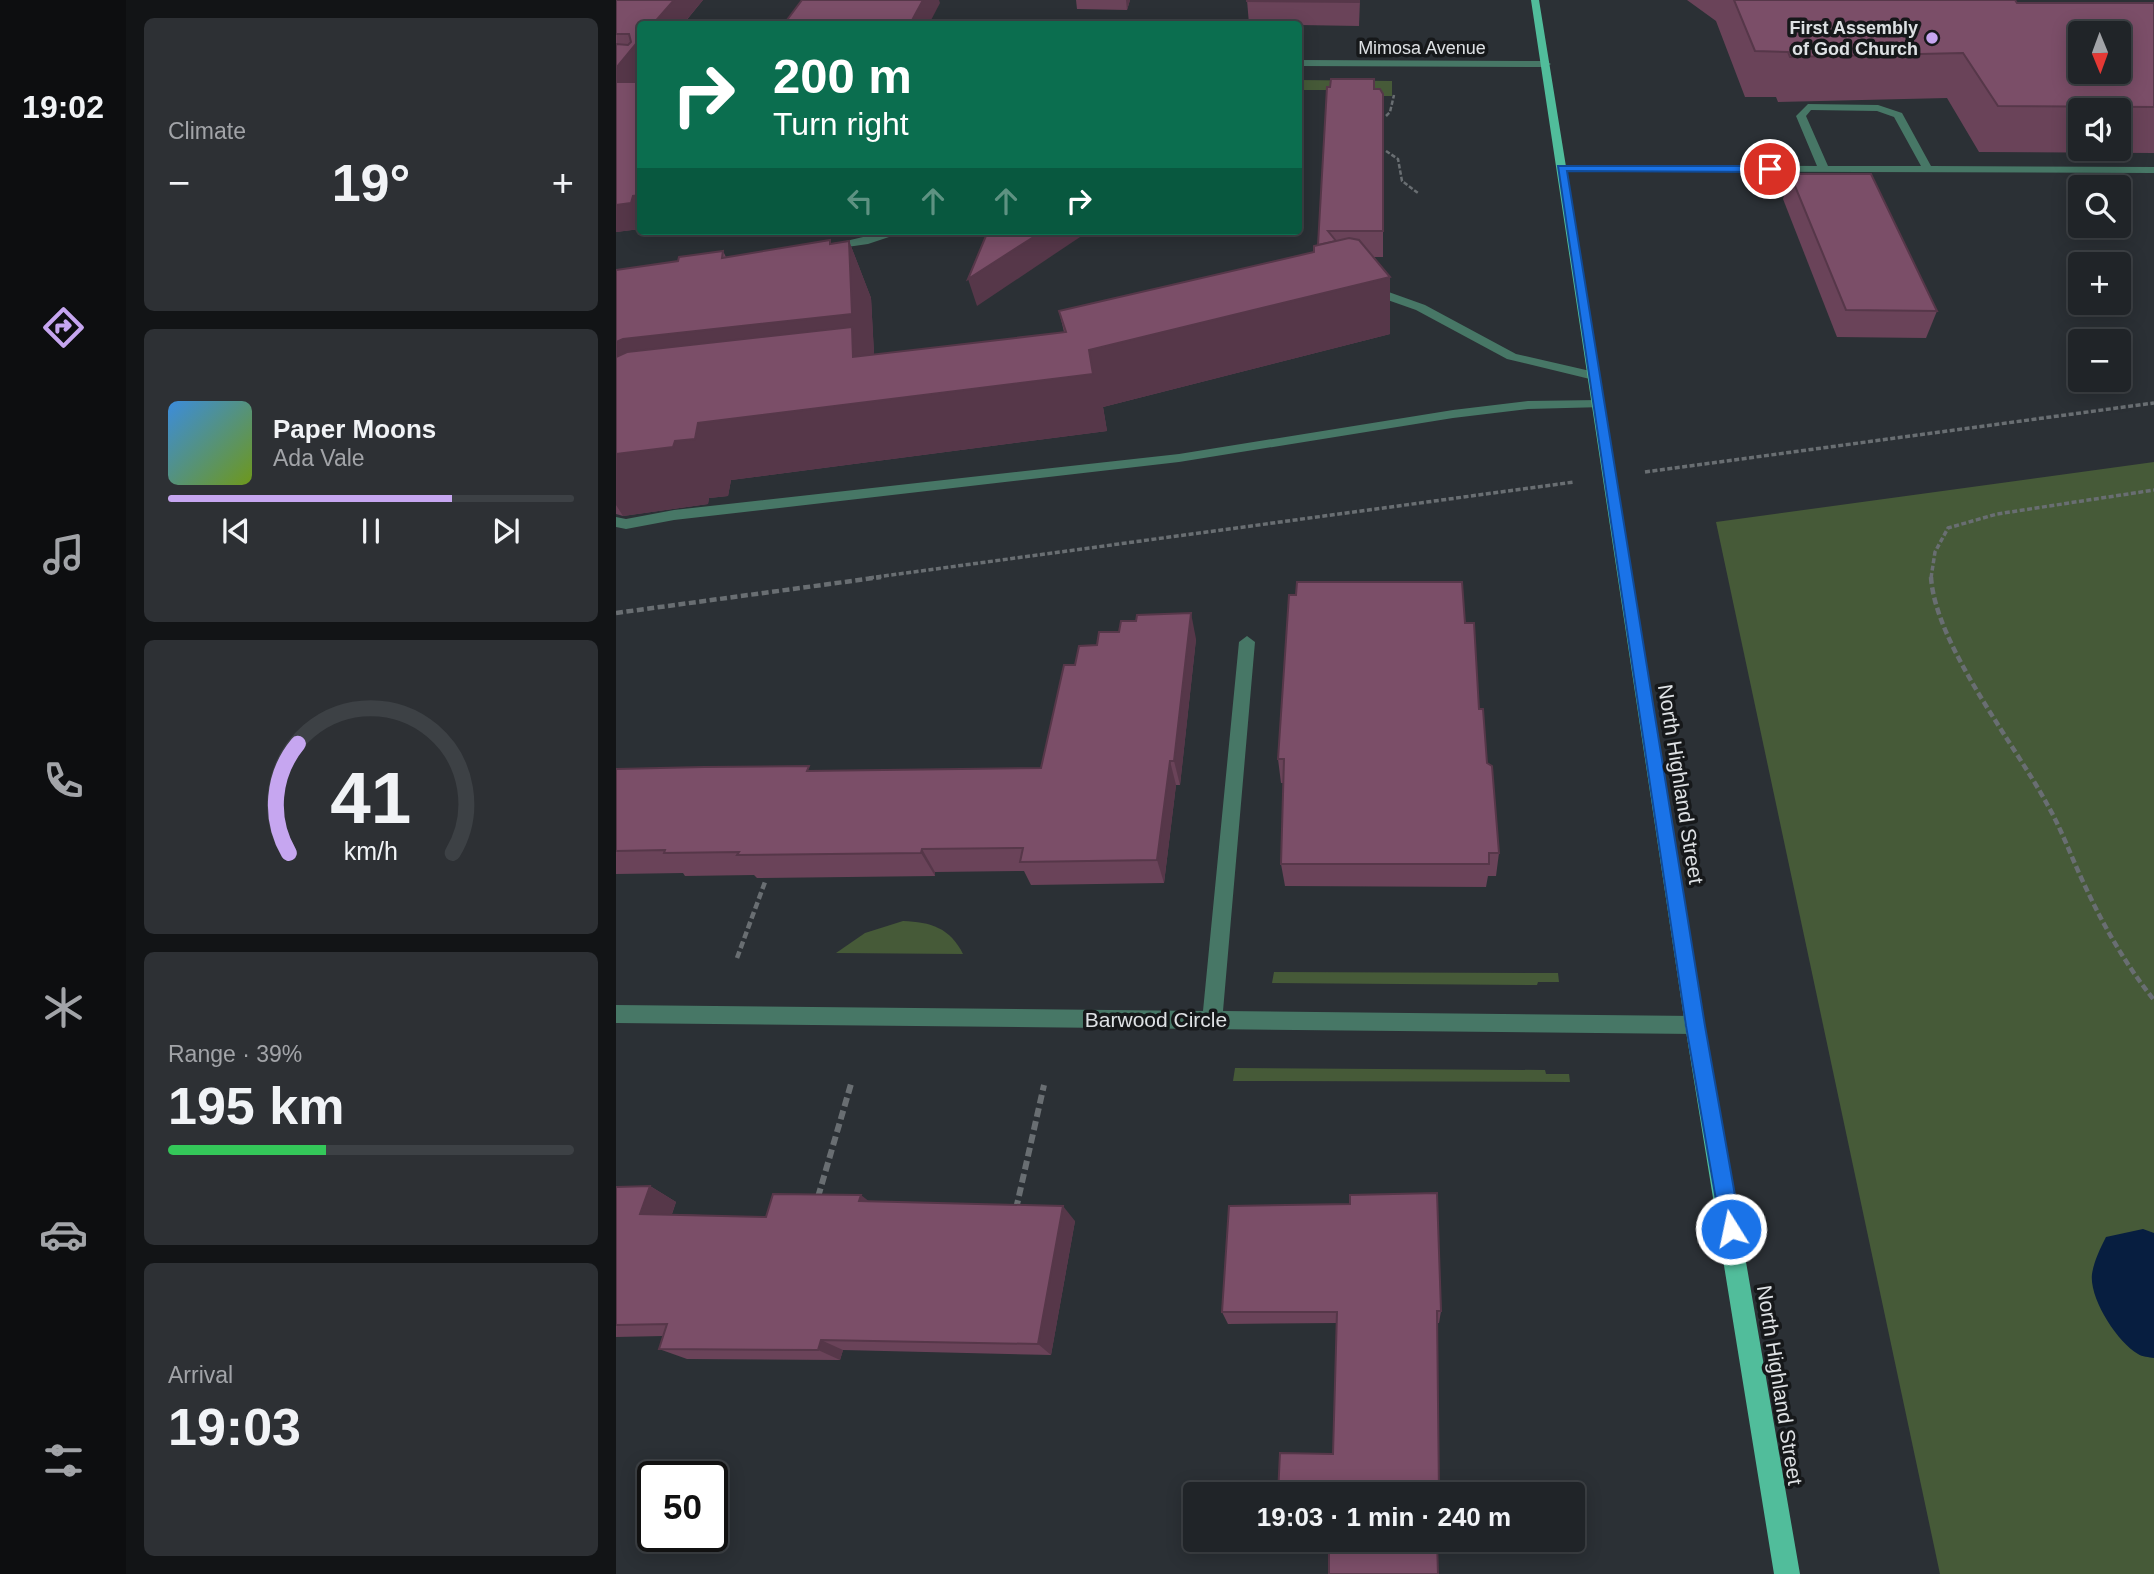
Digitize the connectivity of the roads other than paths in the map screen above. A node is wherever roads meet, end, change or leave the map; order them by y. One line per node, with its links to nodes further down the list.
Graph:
1 (1535, 0): 3 (main road, North Highland Street)
2 (1302, 64): 3 (street, Mimosa Avenue)
3 (1546, 64): 4 (main road, North Highland Street)
4 (1562, 168): 5 (street); 11 (main road, North Highland Street)
5 (1824, 169): 6 (street); 6 (street)
6 (1928, 170): 7 (street)
7 (2154, 170)
8 (888, 235): 9 (street)
9 (811, 249)
10 (1350, 288): 11 (street)
11 (1594, 376): 12 (main road, North Highland Street)
12 (1599, 404): 13 (street); 17 (main road, North Highland Street)
13 (616, 522)
14 (1248, 642): 16 (street)
15 (616, 1014): 16 (street, Barwood Circle)
16 (1212, 1018): 17 (street, Barwood Circle)
17 (1695, 1026): 18 (main road, North Highland Street)
18 (1787, 1574)

